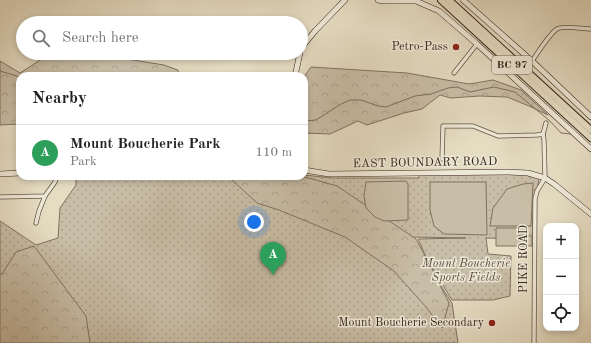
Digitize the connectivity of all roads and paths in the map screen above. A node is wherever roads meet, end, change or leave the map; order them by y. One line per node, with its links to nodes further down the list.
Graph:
1 (345, 0): 7 (street)
2 (378, 0): 8 (street)
3 (441, 0): 15 (highway, BC 97)
4 (449, 0): 15 (highway, BC 97)
5 (463, 0): 10 (street)
6 (591, 29): 10 (street)
7 (308, 40)
8 (477, 44): 12 (street); 17 (street)
9 (299, 60): 11 (street)
10 (532, 61): 13 (street)
11 (297, 72)
12 (454, 73)
13 (591, 117)
14 (546, 123): 16 (street)
15 (588, 132)
16 (543, 134): 18 (street); 22 (street)
17 (591, 149)
18 (442, 159)
19 (308, 171): 22 (street, EAST BOUNDARY ROAD)
20 (16, 173): 21 (street)
21 (0, 174)
22 (545, 178): 26 (street); 28 (street, PIKE ROAD)
23 (56, 180): 24 (street)
24 (45, 196): 25 (street); 27 (street)
25 (0, 197)
26 (591, 214)
27 (36, 223)
28 (534, 343)

